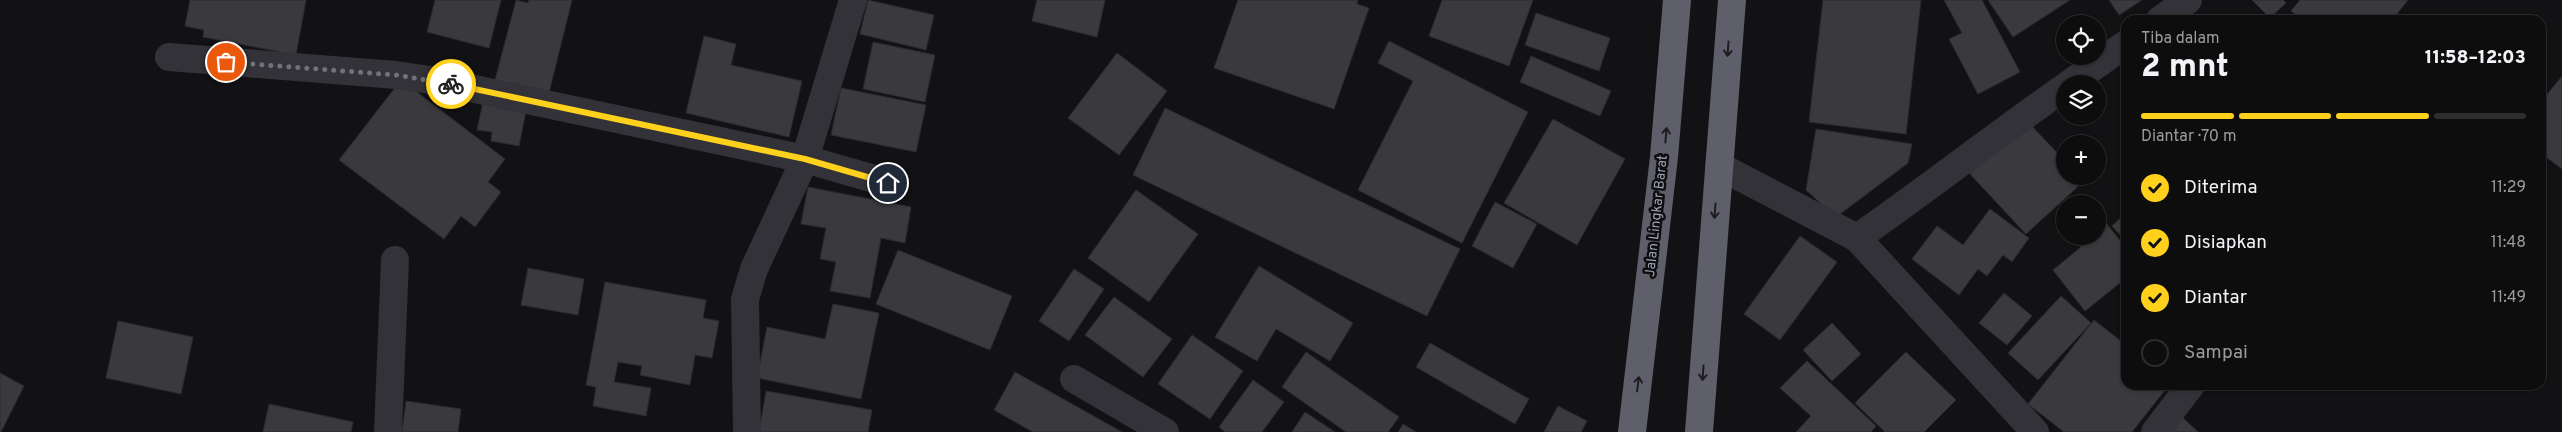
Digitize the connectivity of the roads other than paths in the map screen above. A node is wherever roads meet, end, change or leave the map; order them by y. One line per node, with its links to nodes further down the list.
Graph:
1 (853, 0): 10 (street)
2 (1677, 0): 20 (highway, Jalan Lingkar Barat, one-way to 2)
3 (1732, 0): 11 (highway, one-way to 11)
4 (2188, 0): 5 (street)
5 (2167, 15)
6 (2121, 48): 8 (street)
7 (170, 57): 10 (street)
8 (2082, 75)
9 (2056, 92): 13 (street)
10 (805, 159): 12 (street); 18 (street)
11 (1719, 166): 13 (street); 21 (highway, one-way to 21)
12 (888, 183)
13 (1857, 238): 22 (street)
14 (395, 260): 17 (street)
15 (1074, 379): 19 (street)
16 (2187, 390): 23 (street)
17 (388, 432)
18 (746, 432)
19 (1165, 432)
20 (1632, 432)
21 (1699, 432)
22 (2035, 432)
23 (2155, 432)

